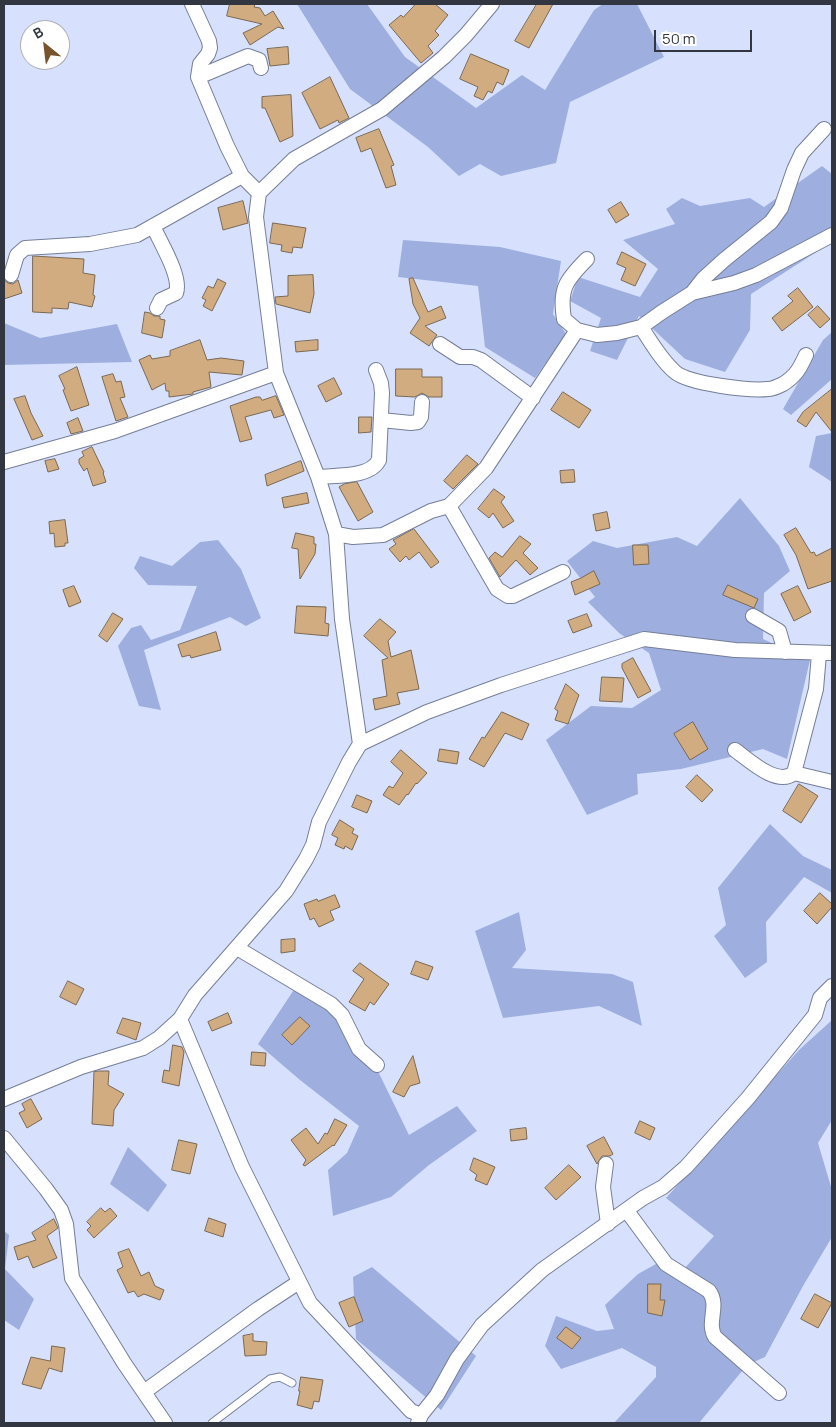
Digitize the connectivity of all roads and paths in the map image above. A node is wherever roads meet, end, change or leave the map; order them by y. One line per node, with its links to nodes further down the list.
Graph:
1 (192, 4): 4 (street)
2 (492, 4): 7 (street)
3 (261, 68): 4 (street)
4 (198, 77): 6 (street)
5 (824, 129): 12 (street)
6 (242, 176): 7 (street); 8 (street)
7 (259, 193): 19 (street)
8 (153, 226): 11 (street); 13 (street)
9 (832, 235): 12 (street)
10 (587, 259): 15 (street)
11 (11, 276)
12 (692, 293): 14 (street)
13 (157, 308)
14 (641, 326): 15 (street); 17 (street)
15 (577, 330): 20 (street)
16 (440, 344): 20 (street)
17 (806, 355)
18 (376, 370): 22 (street)
19 (276, 373): 23 (street); 24 (street)
20 (533, 398): 25 (street)
21 (422, 402): 22 (street)
22 (381, 420): 24 (street)
23 (4, 462)
24 (318, 477): 26 (street)
25 (449, 506): 26 (street); 27 (street)
26 (336, 534): 31 (street)
27 (563, 572)
28 (753, 616): 29 (street)
29 (785, 652): 30 (street); 31 (street)
30 (825, 654): 33 (street)
31 (360, 744): 35 (street)
32 (735, 750): 33 (street)
33 (794, 773): 34 (street)
34 (832, 782)
35 (237, 948): 37 (street); 38 (street)
36 (832, 986): 42 (street)
37 (180, 1019): 39 (street); 44 (street)
38 (378, 1065)
39 (4, 1099)
40 (4, 1138): 46 (street)
41 (606, 1164): 43 (street)
42 (626, 1211): 43 (street); 47 (street)
43 (608, 1224): 48 (street)
44 (299, 1282): 46 (street); 48 (street)
45 (292, 1383): 50 (lane)
46 (144, 1392): 49 (street)
47 (779, 1393)
48 (419, 1419)
49 (165, 1423)
50 (212, 1423)

